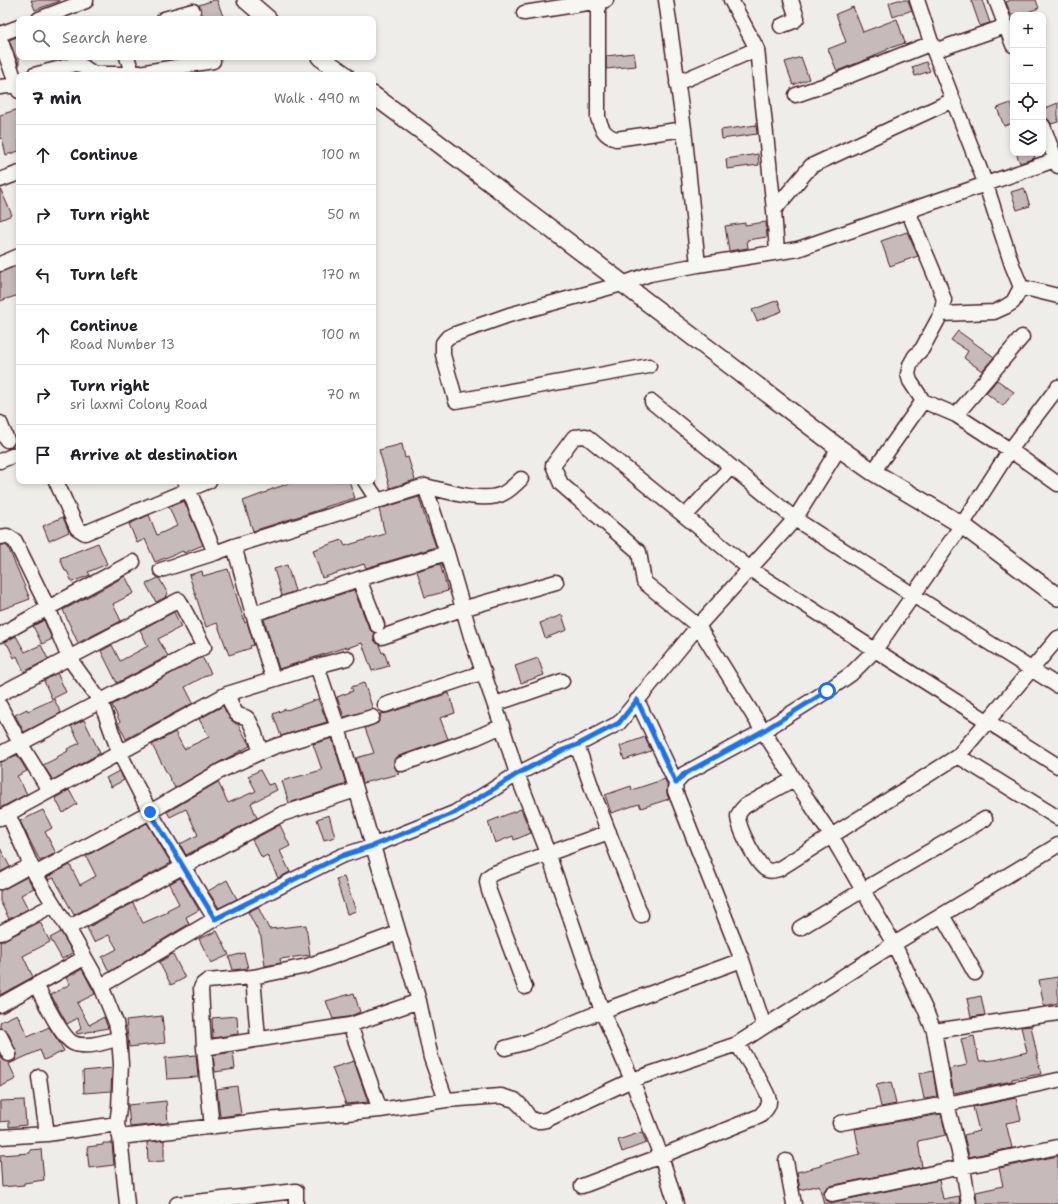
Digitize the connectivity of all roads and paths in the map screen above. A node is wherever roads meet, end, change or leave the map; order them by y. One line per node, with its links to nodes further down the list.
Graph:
1 (246, 0): 13 (street)
2 (601, 0): 10 (street); 37 (street)
3 (666, 0): 31 (street)
4 (732, 0): 21 (street)
5 (791, 0): 14 (street)
6 (917, 0): 20 (street)
7 (996, 0): 15 (street)
8 (86, 1): 11 (street)
9 (193, 11): 12 (street)
10 (524, 13)
11 (47, 16)
12 (175, 16)
13 (265, 16)
14 (781, 26)
15 (1006, 26): 18 (street); 20 (street)
16 (16, 28): 17 (street)
17 (0, 34)
18 (1010, 37)
19 (0, 39): 30 (street)
20 (933, 47): 34 (street); 36 (street)
21 (757, 49): 31 (street); 43 (street)
22 (128, 60): 27 (street)
23 (324, 60): 29 (street)
24 (212, 61): 28 (street)
25 (45, 72): 26 (street)
26 (91, 72)
27 (132, 72)
28 (150, 72)
29 (341, 72)
30 (16, 79)
31 (677, 82): 37 (street)
32 (16, 84): 33 (street)
33 (0, 87)
34 (796, 95)
35 (376, 98): 49 (street)
36 (953, 100): 42 (street); 43 (street)
37 (684, 129): 48 (street)
38 (1046, 134): 39 (street)
39 (1057, 162): 42 (street)
40 (16, 174): 41 (street)
41 (0, 180)
42 (986, 185): 44 (street); 50 (street)
43 (774, 210): 45 (street)
44 (908, 211): 45 (street); 52 (street)
45 (777, 252): 48 (street)
46 (16, 257): 47 (street)
47 (0, 264)
48 (698, 265): 49 (street)
49 (622, 284): 54 (street); 61 (street)
50 (1021, 287): 51 (street); 52 (street)
51 (1058, 296)
52 (941, 314): 56 (street)
53 (1022, 337): 58 (street)
54 (649, 366)
55 (1058, 387): 62 (street)
56 (923, 401): 58 (street); 66 (street)
57 (652, 402): 65 (street)
58 (956, 414): 62 (street)
59 (0, 423): 60 (street)
60 (7, 440)
61 (839, 448): 66 (street); 75 (street)
62 (1010, 450): 70 (street); 76 (street)
63 (16, 454): 64 (street)
64 (0, 461)
65 (731, 467): 74 (street); 75 (street)
66 (873, 472): 76 (street)
67 (521, 479): 72 (street)
68 (57, 484): 71 (street)
69 (367, 484): 73 (street)
70 (1058, 484)
71 (187, 485): 79 (street)
72 (425, 486): 73 (street); 80 (street)
73 (378, 501): 78 (street)
74 (685, 516): 82 (street); 91 (street)
75 (795, 519): 82 (street); 87 (street)
76 (962, 525): 86 (street); 87 (street)
77 (0, 537): 88 (street)
78 (234, 546): 79 (street); 90 (street)
79 (215, 553): 83 (street)
80 (447, 553): 84 (street); 89 (street)
81 (133, 562): 88 (street)
82 (750, 569): 91 (street); 94 (street)
83 (161, 570)
84 (359, 579): 89 (street); 90 (street)
85 (556, 582): 89 (street)
86 (1057, 592)
87 (913, 595): 94 (street); 98 (street)
88 (48, 608): 92 (street); 95 (street)
89 (462, 609): 99 (street)
90 (252, 614): 100 (street)
91 (698, 626): 105 (street); 114 (street)
92 (0, 635)
93 (1058, 638): 98 (street)
94 (875, 650): 111 (street); 114 (street)
95 (69, 658): 103 (street); 106 (street); 106 (street)
96 (347, 658): 97 (street)
97 (316, 666): 100 (street); 113 (street)
98 (1032, 669): 102 (street); 111 (street)
99 (484, 672): 107 (street); 108 (street)
100 (273, 678): 104 (street)
101 (562, 681): 107 (street)
102 (1058, 686)
103 (0, 694)
104 (227, 694): 117 (street); 118 (street)
105 (637, 700): 116 (street); 125 (street)
106 (100, 702): 115 (street); 117 (street)
107 (495, 704): 112 (street)
108 (385, 705)
109 (0, 706): 115 (street)
110 (372, 717): 113 (street)
111 (987, 722): 120 (street); 122 (street)
112 (502, 726): 121 (street); 123 (street)
113 (338, 728): 118 (street); 127 (street)
114 (763, 731): 124 (street); 125 (street)
115 (20, 743): 119 (street); 126 (street)
116 (577, 745): 123 (street); 132 (street)
117 (119, 752): 126 (street); 128 (street)
118 (261, 752): 128 (street)
119 (0, 754)
120 (958, 756): 130 (street); 133 (street)
121 (402, 764)
122 (1058, 766)
123 (517, 774): 135 (street); 136 (street)
124 (794, 778): 133 (street); 133 (street)
125 (676, 783): 151 (street)
126 (49, 790): 129 (street)
127 (356, 790): 135 (street); 137 (street)
128 (150, 812): 137 (street); 138 (street)
129 (4, 816): 138 (street)
130 (1058, 818)
131 (985, 819): 140 (street)
132 (609, 832): 136 (street); 142 (street)
133 (832, 837): 140 (street)
134 (1058, 845): 143 (street)
135 (372, 846): 144 (street); 148 (street)
136 (548, 853): 156 (street); 159 (street)
137 (184, 867): 144 (street); 145 (street)
138 (33, 870): 139 (street); 141 (street)
139 (0, 882)
140 (863, 890): 146 (street); 149 (street)
141 (53, 905): 145 (street); 147 (street)
142 (641, 915)
143 (942, 915): 149 (street); 152 (street)
144 (215, 919): 155 (street)
145 (68, 928): 150 (street)
146 (800, 928)
147 (0, 933)
148 (398, 934): 153 (street); 157 (street)
149 (894, 944): 162 (street); 163 (street)
150 (84, 958): 154 (street); 155 (street)
151 (742, 960): 159 (street); 162 (street)
152 (975, 973)
153 (253, 977): 166 (street); 168 (street)
154 (36, 985): 158 (street); 165 (street)
155 (101, 986): 165 (street)
156 (526, 987)
157 (419, 1001): 161 (street); 174 (street)
158 (0, 1005)
159 (602, 1011): 169 (street); 172 (street)
160 (1058, 1013): 163 (street)
161 (350, 1024): 166 (street); 176 (street)
162 (764, 1026): 167 (street)
163 (934, 1031): 175 (street)
164 (0, 1036): 170 (street)
165 (119, 1038): 179 (street)
166 (258, 1039): 168 (street)
167 (737, 1044): 172 (street); 183 (street)
168 (204, 1048): 178 (street)
169 (505, 1048)
170 (9, 1054)
171 (39, 1077): 180 (street)
172 (632, 1080): 174 (street); 183 (street)
173 (1058, 1080): 175 (street)
174 (446, 1100): 176 (street)
175 (947, 1104): 177 (street); 185 (street)
176 (380, 1110): 178 (street)
177 (840, 1123)
178 (212, 1127): 179 (street)
179 (119, 1130): 180 (street); 188 (street)
180 (47, 1134): 181 (street)
181 (0, 1137)
182 (1058, 1148): 185 (street)
183 (661, 1156): 186 (street); 191 (street)
184 (786, 1161): 192 (street)
185 (963, 1168): 187 (street); 193 (street)
186 (582, 1186)
187 (832, 1194)
188 (127, 1204)
189 (177, 1204): 190 (street)
190 (296, 1204)
191 (676, 1204)
192 (794, 1204)
193 (969, 1204)

